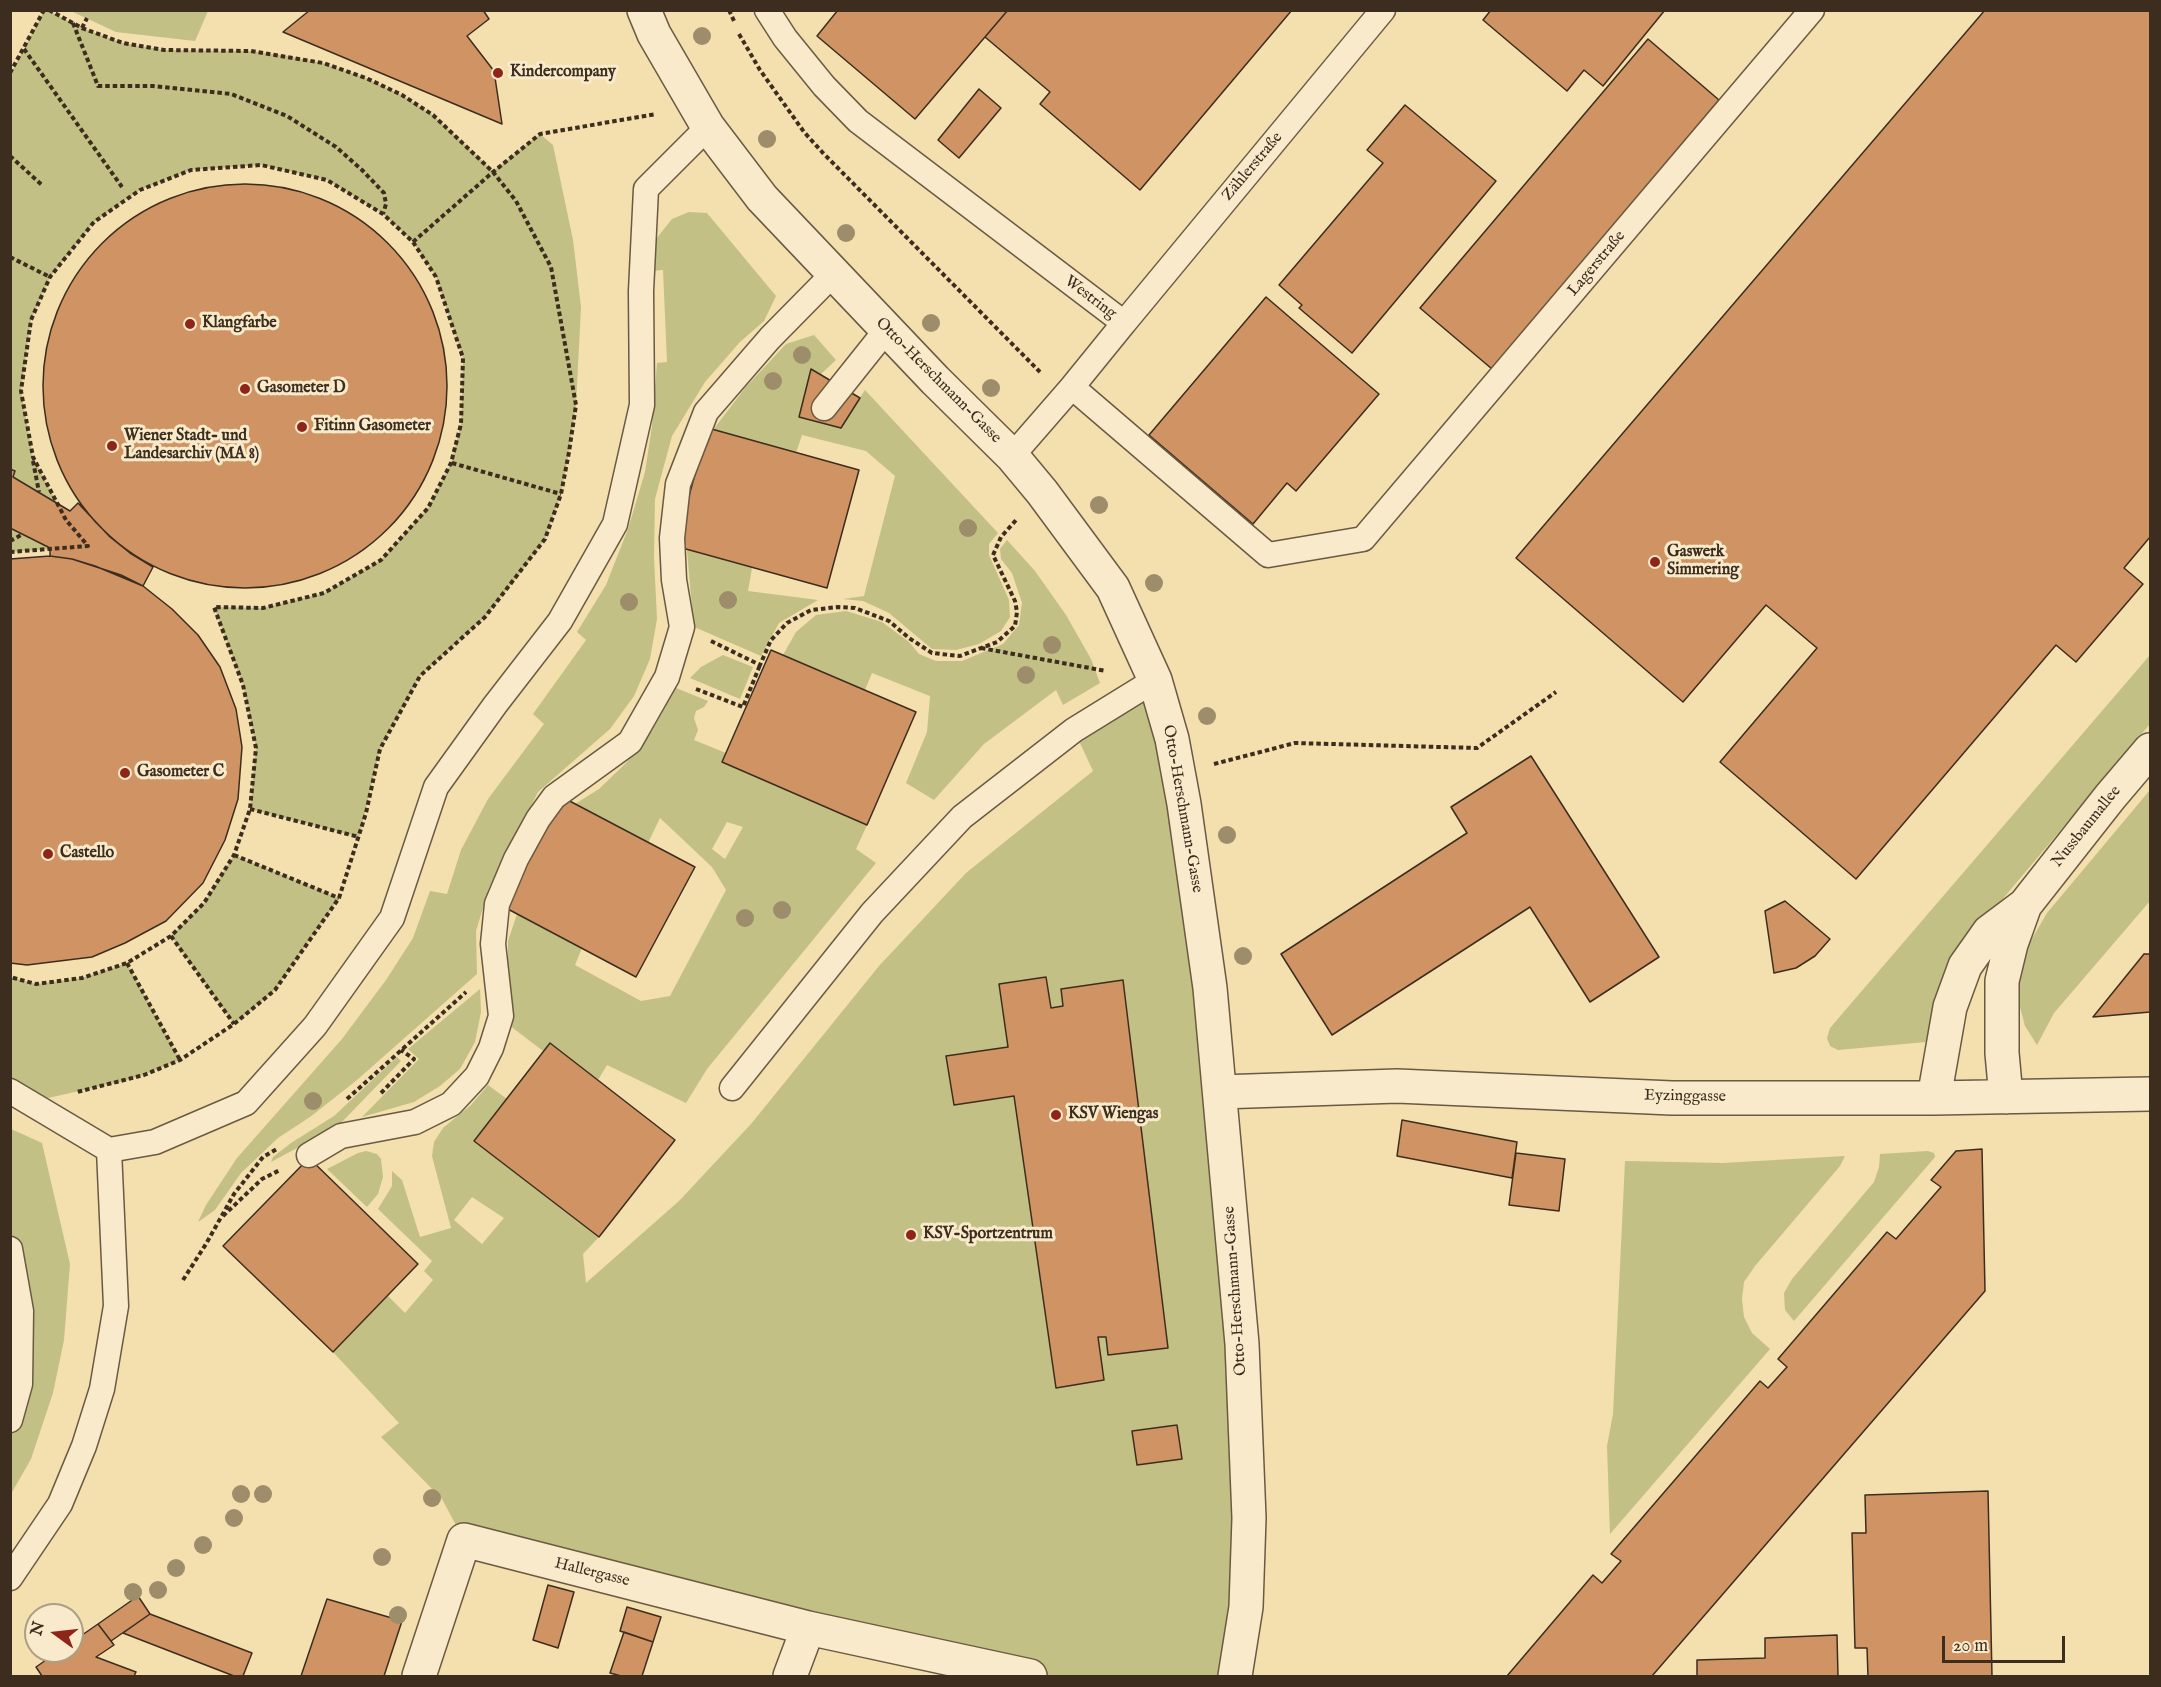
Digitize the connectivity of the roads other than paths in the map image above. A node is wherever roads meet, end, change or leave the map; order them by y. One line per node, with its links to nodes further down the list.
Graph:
1 (644, 10): 5 (street, Otto-Herschmann-Gasse)
2 (767, 10): 7 (lane, Westring)
3 (1383, 10): 7 (lane, Zählerstraße)
4 (1812, 10): 9 (lane, Lagerstraße)
5 (702, 117): 6 (street, Otto-Herschmann-Gasse); 21 (lane)
6 (833, 274): 8 (street, Otto-Herschmann-Gasse); 22 (lane)
7 (1124, 323): 9 (lane, Westring)
8 (887, 329): 10 (lane); 11 (street, Otto-Herschmann-Gasse)
9 (1069, 391): 11 (lane, Westring)
10 (824, 408)
11 (1012, 456): 12 (street, Otto-Herschmann-Gasse)
12 (1155, 680): 15 (lane); 16 (street, Otto-Herschmann-Gasse)
13 (2151, 750): 14 (street, Nussbaumallee)
14 (2025, 905): 19 (street, Nussbaumallee); 20 (street, Nussbaumallee)
15 (732, 1088)
16 (1220, 1092): 20 (street, Eyzinggasse); 30 (street, Otto-Herschmann-Gasse)
17 (2151, 1094): 19 (street, Eyzinggasse)
18 (20, 1097): 21 (lane)
19 (2006, 1097): 20 (street, Eyzinggasse)
20 (1934, 1098)
21 (109, 1150): 25 (lane)
22 (309, 1155)
23 (10, 1250): 24 (lane)
24 (10, 1420)
25 (10, 1578)
26 (808, 1628): 27 (street, Hallergasse); 28 (street); 29 (street)
27 (419, 1677)
28 (790, 1677)
29 (1030, 1677)
30 (1235, 1677)

